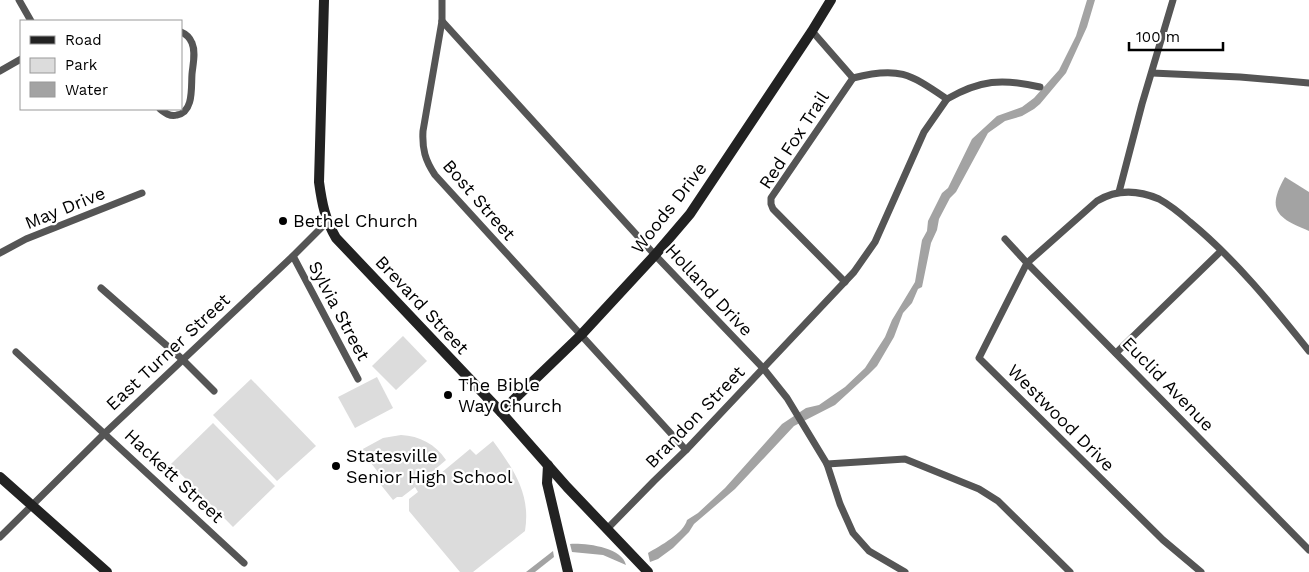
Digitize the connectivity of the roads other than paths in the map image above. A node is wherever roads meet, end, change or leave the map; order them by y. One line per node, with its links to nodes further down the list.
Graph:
1 (19, 0): 6 (street)
2 (324, 0): 20 (street, Brevard Street)
3 (442, 0): 7 (street, Bost Street)
4 (831, 0): 8 (street, Woods Drive)
5 (1173, 0): 12 (street)
6 (30, 20)
7 (442, 22): 24 (street, Holland Drive); 29 (street, Bost Street)
8 (812, 31): 13 (street); 24 (street, Woods Drive)
9 (182, 32): 17 (street)
10 (20, 60): 11 (street)
11 (0, 71)
12 (1152, 73): 14 (street); 18 (street)
13 (853, 78): 16 (street); 27 (street, Red Fox Trail)
14 (1309, 83)
15 (1040, 87): 16 (street)
16 (947, 99): 27 (street, Brandon Street)
17 (162, 110)
18 (1119, 192): 22 (street); 26 (street)
19 (142, 193): 23 (street, May Drive)
20 (327, 222): 25 (street, East Turner Street); 37 (street, Brevard Street)
21 (1006, 239): 26 (street, Euclid Avenue)
22 (1221, 250): 30 (street); 32 (street)
23 (0, 253)
24 (655, 255): 29 (street, Woods Drive); 34 (street, Holland Drive)
25 (293, 256): 33 (street, East Turner Street); 35 (street, Sylvia Street)
26 (1027, 263): 32 (street, Euclid Avenue); 53 (street, Westwood Drive)
27 (845, 282): 34 (street, Brandon Street)
28 (101, 288): 33 (street)
29 (580, 335): 37 (street, Woods Drive); 39 (street, Bost Street)
30 (1309, 351)
31 (16, 352): 38 (street, Hackett Street)
32 (1116, 353): 46 (street, Euclid Avenue)
33 (182, 359): 36 (street); 38 (street, East Turner Street)
34 (763, 368): 39 (street, Brandon Street); 40 (street, Holland Drive)
35 (358, 379)
36 (214, 390)
37 (501, 412): 41 (street, Brevard Street)
38 (105, 433): 43 (street, East Turner Street); 47 (street, Hackett Street)
39 (686, 450): 44 (street, Brandon Street)
40 (827, 464): 51 (street, Holland Drive); 52 (street)
41 (548, 465): 44 (street, Brevard Street); 49 (street)
42 (0, 477): 43 (street)
43 (31, 505): 45 (street, East Turner Street); 48 (street)
44 (607, 529): 50 (street, Brevard Street)
45 (0, 537)
46 (1309, 550)
47 (244, 563)
48 (107, 572)
49 (568, 572)
50 (648, 572)
51 (905, 572)
52 (1070, 572)
53 (1201, 572)

